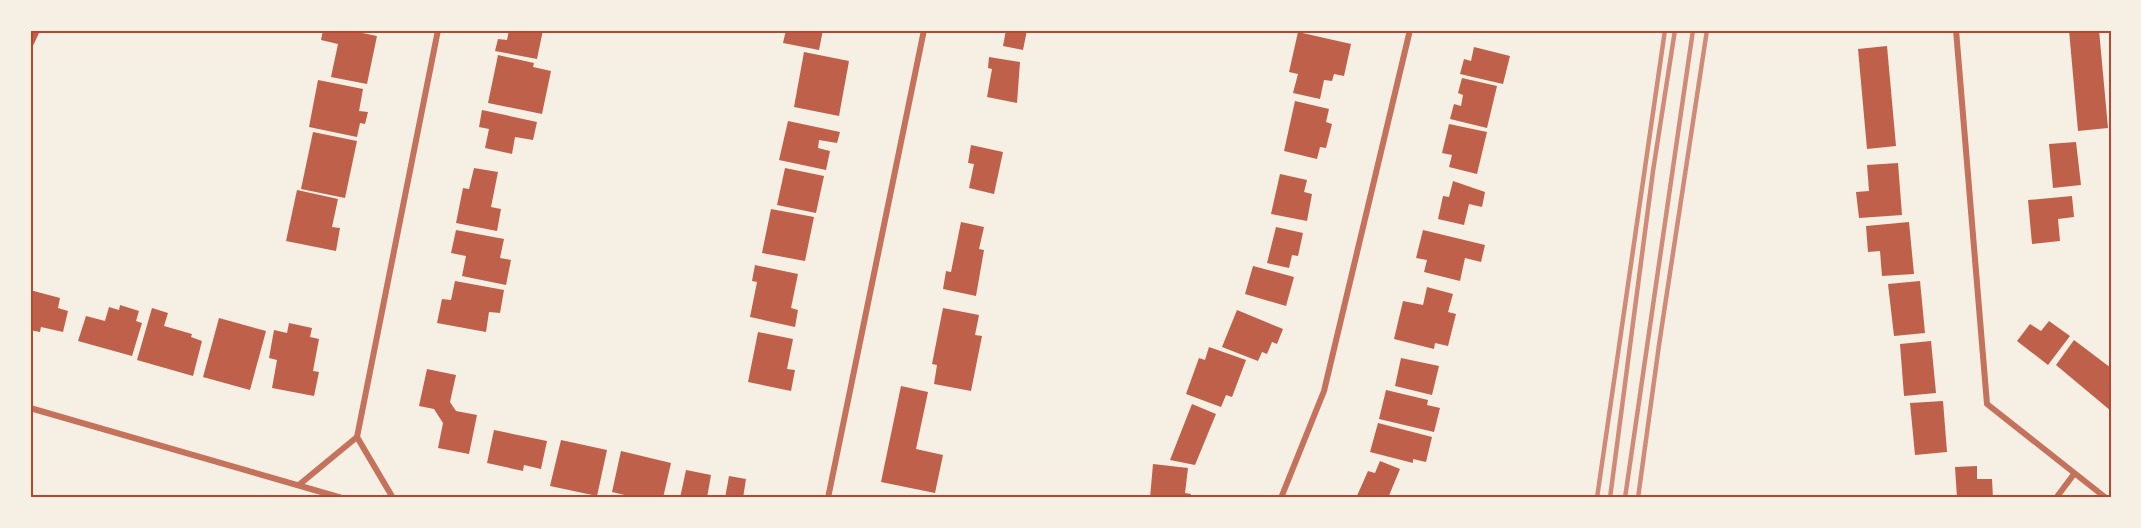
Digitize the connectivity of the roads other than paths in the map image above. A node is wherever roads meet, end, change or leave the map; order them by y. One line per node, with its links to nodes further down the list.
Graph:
1 (438, 30): 6 (street)
2 (924, 30): 11 (street)
3 (1410, 30): 12 (street)
4 (1956, 30): 7 (street)
5 (30, 408): 8 (street)
6 (357, 437): 8 (street); 10 (street)
7 (2074, 474): 13 (street); 14 (street)
8 (300, 484): 9 (street)
9 (342, 498)
10 (393, 498)
11 (828, 498)
12 (1281, 498)
13 (2056, 498)
14 (2106, 498)

